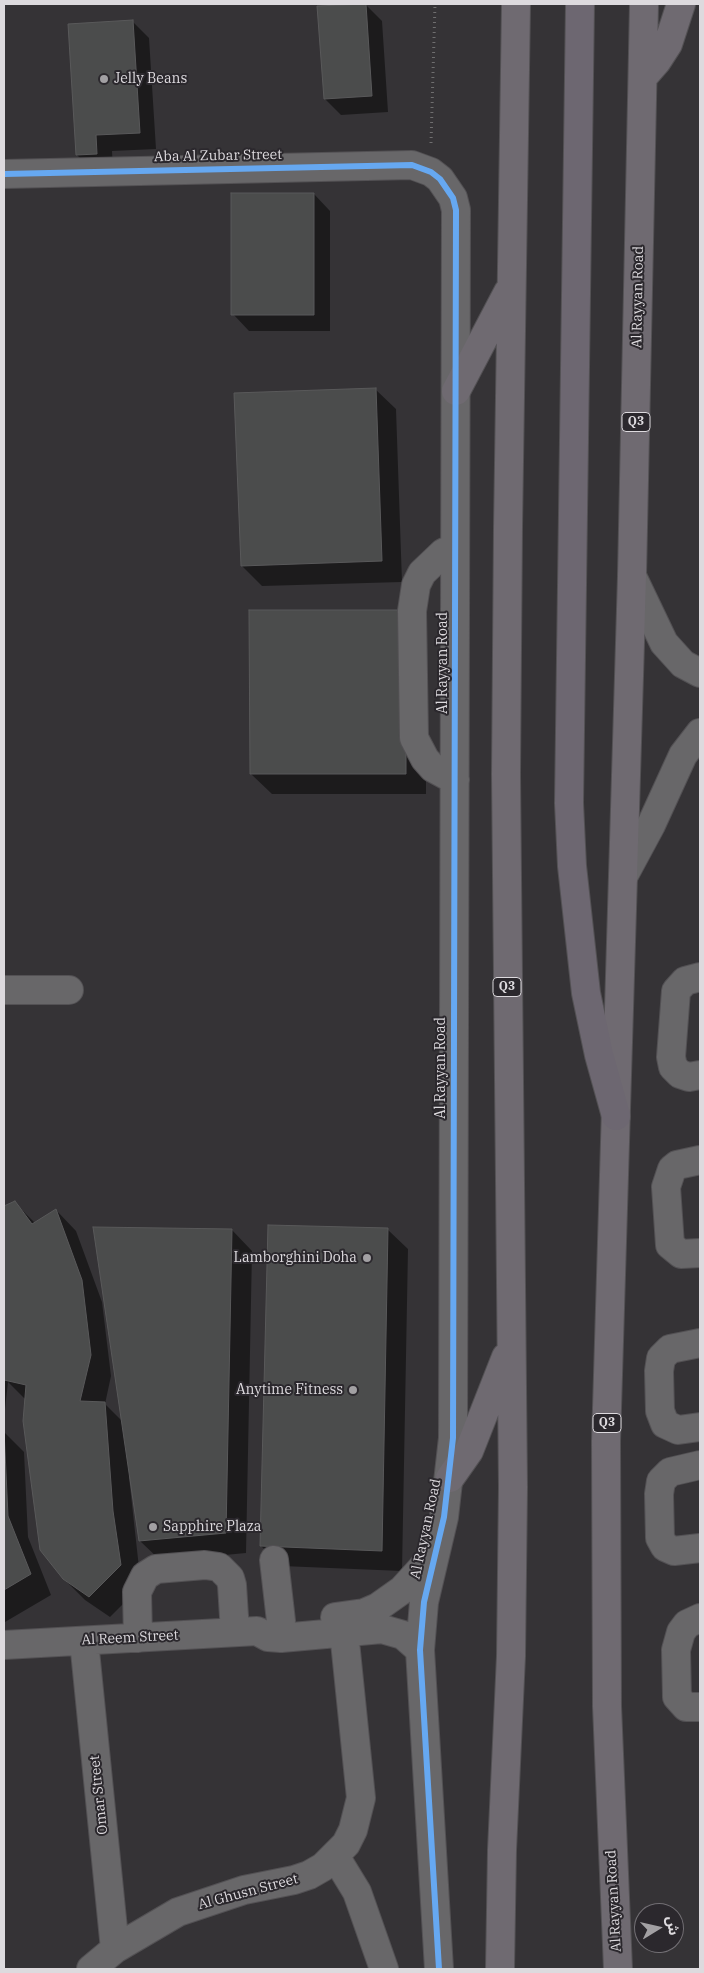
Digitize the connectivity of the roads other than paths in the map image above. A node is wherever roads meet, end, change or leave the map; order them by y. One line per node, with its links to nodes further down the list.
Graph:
1 (516, 4): 8 (main road, Q3)
2 (580, 4): 20 (highway)
3 (644, 4): 5 (main road, Al Rayyan Road / Q3)
4 (681, 4): 5 (main road)
5 (643, 77): 11 (main road, Al Rayyan Road / Q3)
6 (431, 172): 7 (street, Aba Al Zubar Street); 9 (street, Al Rayyan Road)
7 (4, 174)
8 (511, 287): 9 (main road); 24 (main road, Q3)
9 (456, 392): 10 (street, Al Rayyan Road)
10 (455, 547): 14 (street, Al Rayyan Road); 14 (street)
11 (632, 576): 12 (street); 15 (main road, Al Rayyan Road / Q3)
12 (700, 673)
13 (700, 733): 15 (street)
14 (455, 780): 27 (street, Al Rayyan Road)
15 (623, 877): 20 (main road, Al Rayyan Road / Q3)
16 (700, 978): 19 (street)
17 (4, 990): 18 (street)
18 (69, 990)
19 (700, 1075)
20 (616, 1116): 45 (main road, Al Rayyan Road / Q3)
21 (700, 1160): 22 (street)
22 (700, 1253)
23 (700, 1343): 25 (street)
24 (512, 1344): 27 (main road); 44 (main road, Q3)
25 (700, 1427)
26 (700, 1465): 28 (street)
27 (450, 1478): 29 (street, Al Rayyan Road)
28 (700, 1548)
29 (434, 1555): 32 (street, Al Reem Street); 37 (street, Al Rayyan Road)
30 (274, 1560): 32 (street)
31 (700, 1618): 38 (street)
32 (258, 1628): 33 (street, Al Reem Street); 34 (street, Al Reem Street); 34 (street)
33 (344, 1632): 37 (street, Al Reem Street); 39 (street, Al Ghusn Street)
34 (138, 1638): 35 (street, Al Reem Street)
35 (84, 1641): 36 (street, Al Reem Street); 40 (street, Omar Street)
36 (4, 1645)
37 (420, 1650): 43 (street, Al Rayyan Road)
38 (700, 1707)
39 (335, 1856): 40 (street, Al Ghusn Street); 42 (street)
40 (115, 1949): 41 (street, Al Ghusn Street)
41 (91, 1969)
42 (384, 1969)
43 (439, 1969)
44 (500, 1969)
45 (618, 1969)

